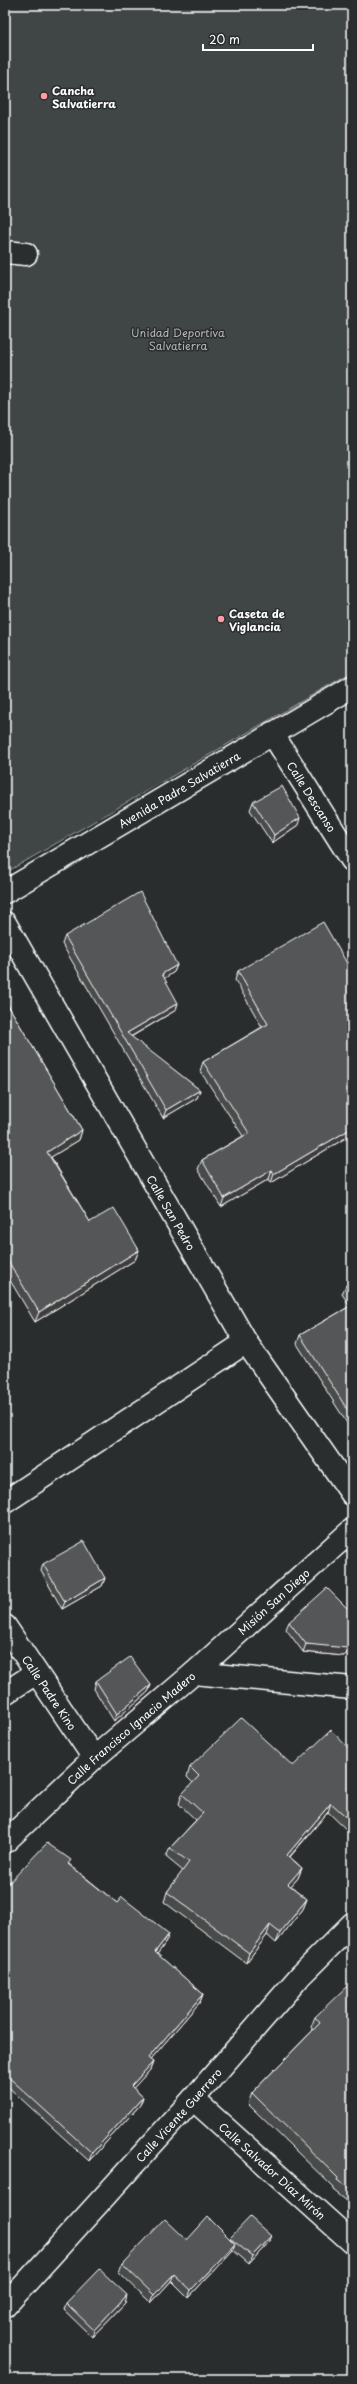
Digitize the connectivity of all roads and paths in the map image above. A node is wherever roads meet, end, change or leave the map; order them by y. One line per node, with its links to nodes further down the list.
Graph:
1 (352, 687): 2 (street, Avenida Padre Salvatierra)
2 (272, 733): 3 (street, Calle Descanso); 4 (street, Avenida Padre Salvatierra)
3 (352, 860)
4 (5, 892)
5 (5, 923): 6 (street, Calle San Pedro)
6 (246, 1342): 7 (street, Calle San Pedro); 8 (street)
7 (352, 1494)
8 (5, 1502)
9 (352, 1530): 11 (street, Misión San Diego)
10 (5, 1626): 12 (street, Calle Padre Kino)
11 (194, 1672): 13 (street, Calle Francisco Ignacio Madero); 15 (street, Calle Francisco Ignacio Madero)
12 (36, 1673): 14 (street); 15 (street, Calle Padre Kino)
13 (352, 1688)
14 (5, 1693)
15 (94, 1758): 16 (street, Calle Francisco Ignacio Madero)
16 (5, 1842)
17 (352, 1924): 18 (street, Calle Vicente Guerrero)
18 (193, 2099): 19 (street, Calle Salvador Díaz Mirón); 20 (street, Calle Vicente Guerrero)
19 (352, 2242)
20 (5, 2306)

